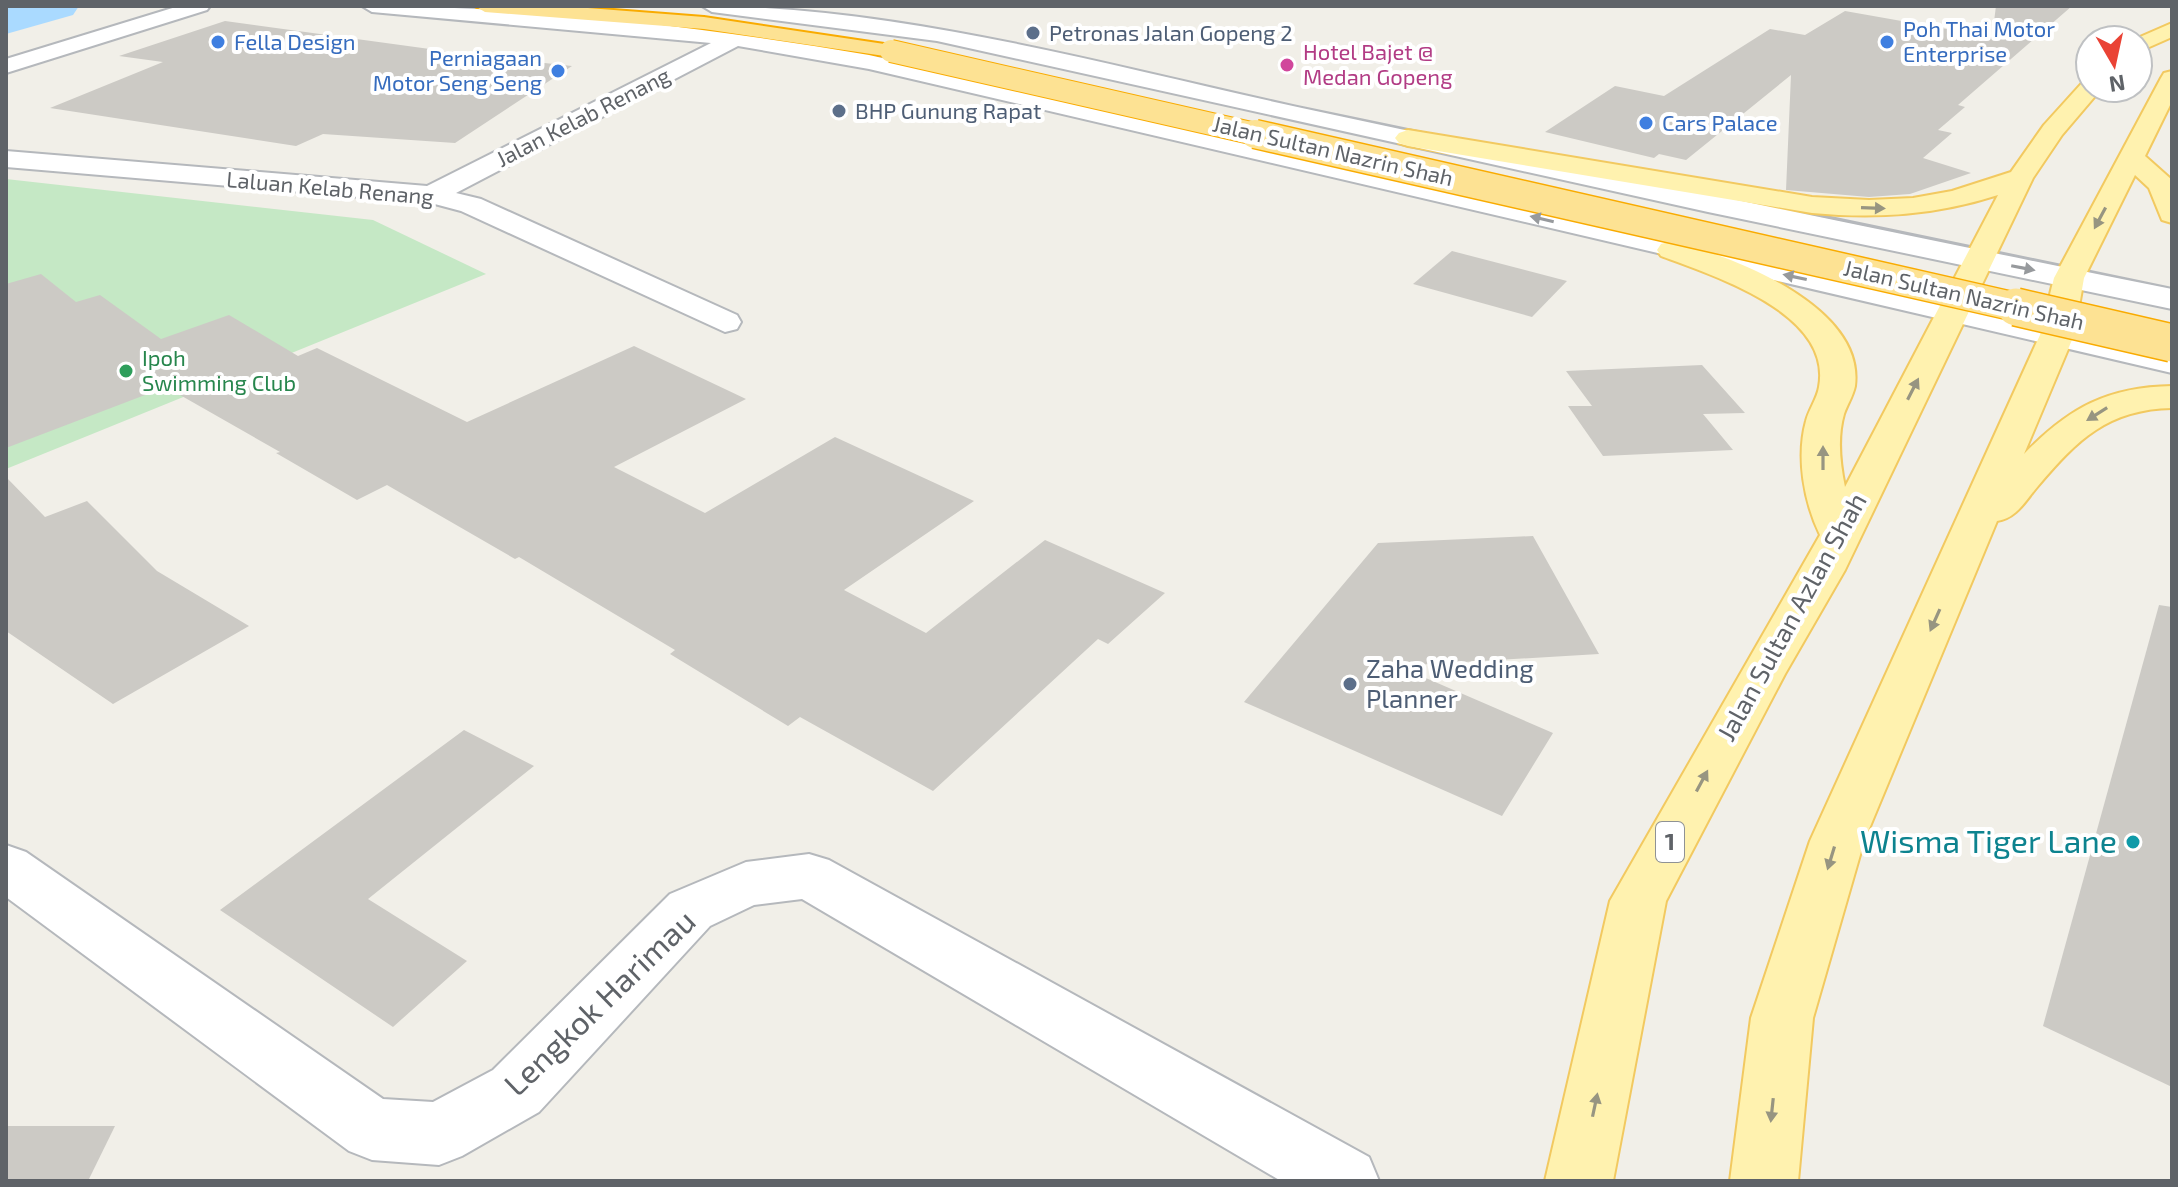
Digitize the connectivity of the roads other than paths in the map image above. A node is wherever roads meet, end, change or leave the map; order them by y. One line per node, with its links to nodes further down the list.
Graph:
1 (200, 6): 10 (street)
2 (372, 6): 8 (street)
3 (485, 6): 9 (highway, Jalan Sultan Nazrin Shah)
4 (596, 6): 9 (highway, Jalan Sultan Nazrin Shah)
5 (712, 6): 13 (street)
6 (2172, 29): 7 (main road)
7 (2154, 38)
8 (735, 39): 17 (street, Jalan Kelab Renang); 20 (street, one-way to 8)
9 (902, 48): 26 (highway, Jalan Sultan Nazrin Shah); 28 (highway, Jalan Sultan Nazrin Shah, bridge)
10 (6, 66)
11 (2172, 78): 14 (main road)
12 (2076, 104): 16 (main road, Jalan Sultan Azlan Shah)
13 (1408, 138): 16 (main road, one-way to 16); 18 (street)
14 (2132, 158): 19 (main road); 22 (main road, one-way to 22)
15 (6, 159): 17 (street, Laluan Kelab Renang)
16 (2020, 178): 21 (main road, Jalan Sultan Azlan Shah)
17 (431, 195): 25 (street, Laluan Kelab Renang)
18 (1708, 204): 20 (street); 21 (street)
19 (2172, 214)
20 (1682, 252): 24 (street, one-way to 20); 31 (main road, one-way to 20)
21 (1977, 259): 22 (street, one-way to 22); 24 (main road, Jalan Sultan Azlan Shah / 1)
22 (2069, 278): 23 (street); 27 (main road)
23 (2172, 299)
24 (1953, 312): 27 (street); 31 (main road, Jalan Sultan Azlan Shah / 1, one-way to 24)
25 (725, 322)
26 (2172, 325)
27 (2057, 335): 29 (street); 32 (main road)
28 (2172, 343)
29 (2172, 363)
30 (2172, 397): 32 (main road, one-way to 32)
31 (1839, 533): 35 (main road, Jalan Sultan Azlan Shah / 1, one-way to 31)
32 (1967, 549): 36 (main road, one-way to 36)
33 (6, 867): 34 (street, Lengkok Harimau)
34 (1345, 1181)
35 (1579, 1181)
36 (1764, 1181)

